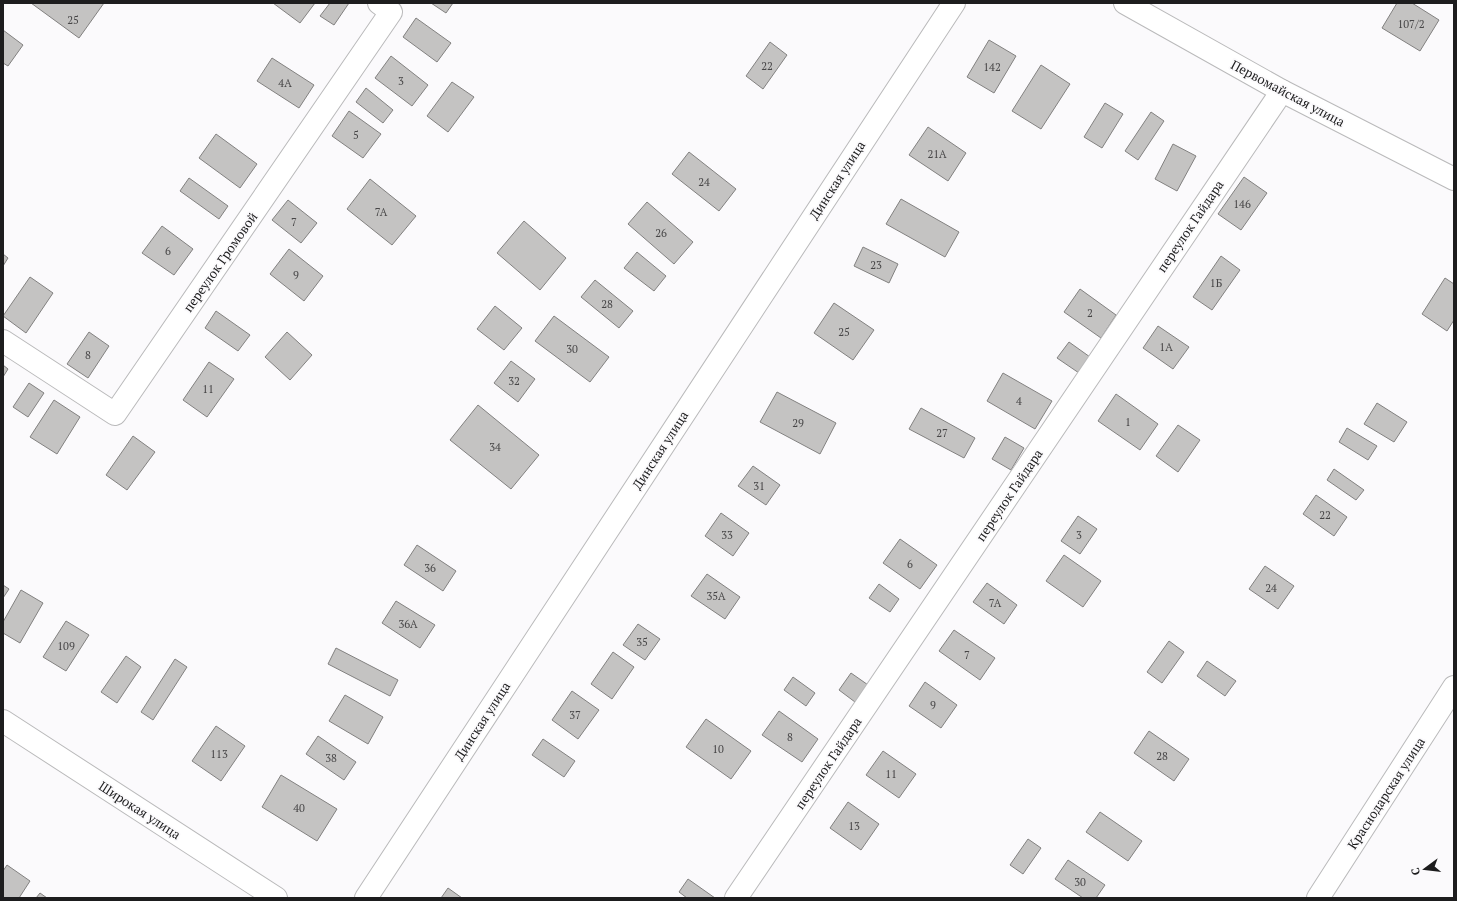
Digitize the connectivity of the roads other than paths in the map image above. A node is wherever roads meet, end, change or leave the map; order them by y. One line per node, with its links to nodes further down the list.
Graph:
1 (379, 3): 6 (street, переулок Громовой)
2 (954, 3): 10 (street, Динская улица)
3 (1125, 3): 4 (street, Первомайская улица)
4 (1282, 92): 5 (street, Первомайская улица); 11 (street, переулок Гайдара)
5 (1454, 179)
6 (3, 341)
7 (1454, 687): 12 (street, Краснодарская улица)
8 (3, 721): 9 (street, Широкая улица)
9 (276, 898)
10 (366, 898)
11 (736, 898)
12 (1318, 898)

